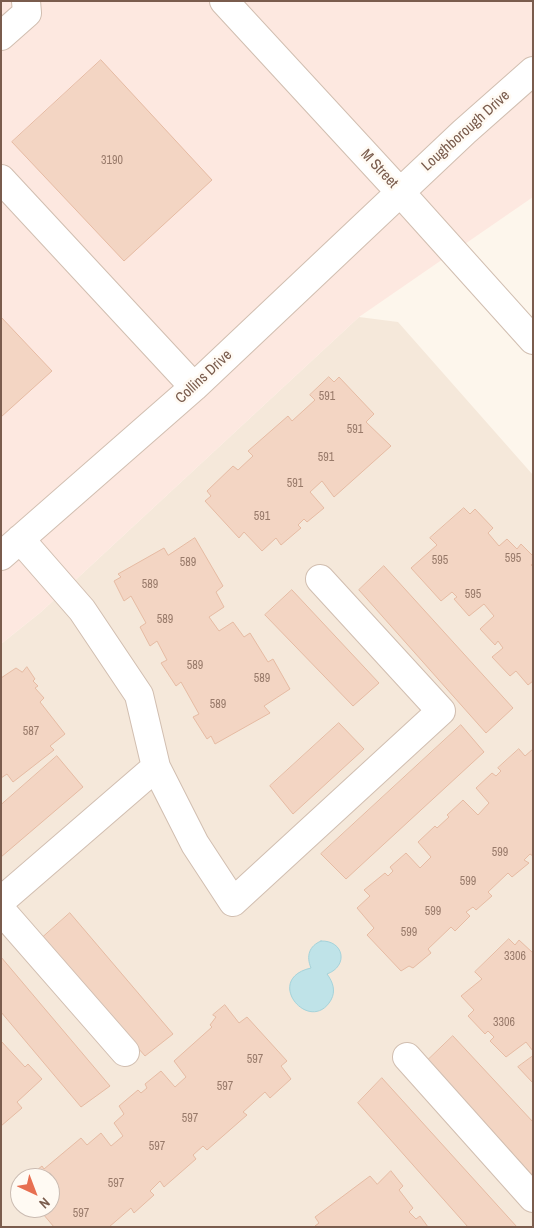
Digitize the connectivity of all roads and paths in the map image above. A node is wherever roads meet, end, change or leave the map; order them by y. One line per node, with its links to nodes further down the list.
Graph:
1 (26, 1): 3 (street)
2 (224, 1): 6 (street, M Street)
3 (1, 36)
4 (533, 71): 6 (street, Loughborough Drive)
5 (1, 179): 8 (street)
6 (400, 192): 7 (street, M Street); 8 (street, Collins Drive)
7 (533, 340)
8 (194, 387): 9 (street, Collins Drive)
9 (11, 547): 11 (street)
10 (320, 578): 11 (street)
11 (156, 767): 12 (street)
12 (1, 901)
13 (1, 910): 14 (street)
14 (125, 1052)
15 (407, 1057): 16 (street)
16 (533, 1198)

